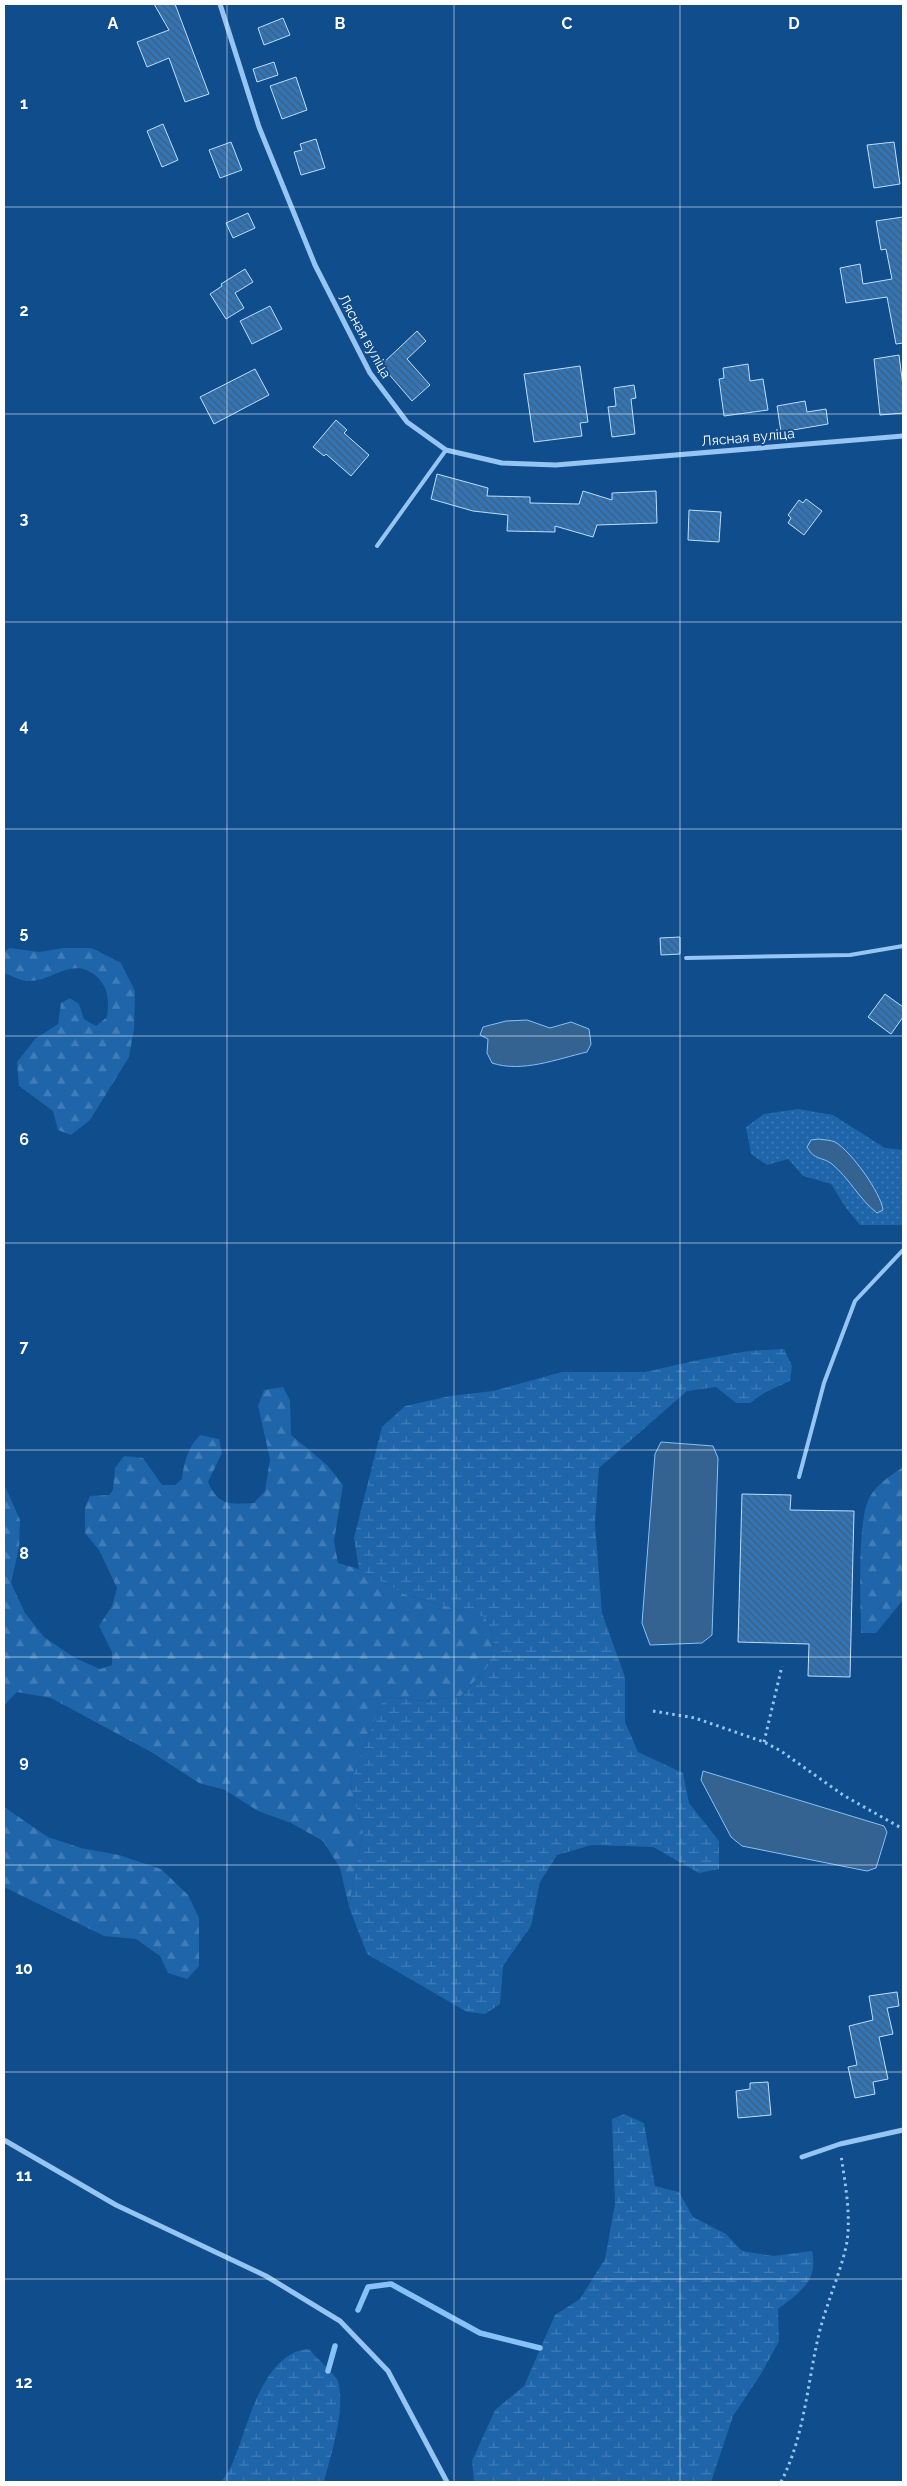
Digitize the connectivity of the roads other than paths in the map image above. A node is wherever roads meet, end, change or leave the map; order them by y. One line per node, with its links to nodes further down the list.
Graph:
1 (220, 4): 3 (street, Лясная вуліца)
2 (903, 436): 3 (street, Лясная вуліца)
3 (446, 450): 4 (lane)
4 (377, 546)
5 (903, 946): 6 (lane)
6 (686, 958)
7 (903, 1250): 8 (lane)
8 (798, 1477)
9 (903, 2130): 11 (street)
10 (4, 2140): 12 (street)
11 (802, 2157)
12 (448, 2482)

